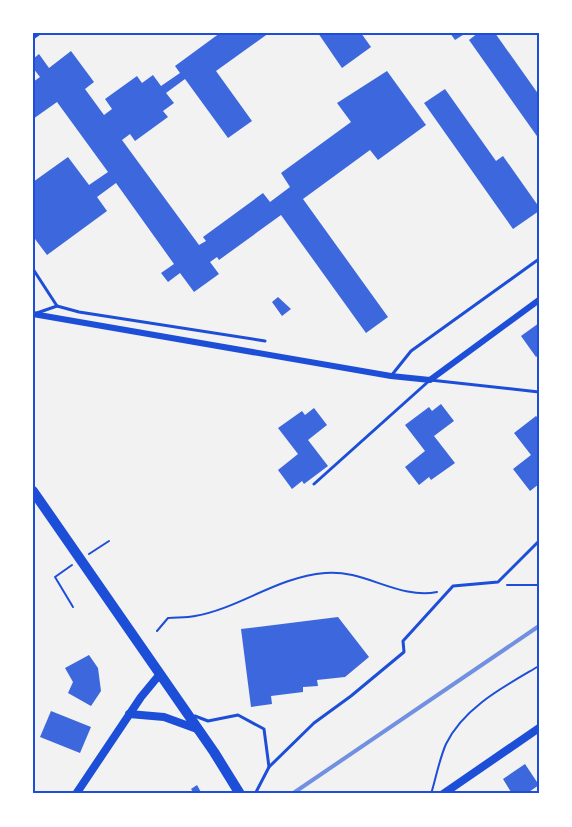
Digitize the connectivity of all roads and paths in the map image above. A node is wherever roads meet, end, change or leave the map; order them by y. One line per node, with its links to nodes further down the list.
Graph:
1 (40, 33): 2 (lane)
2 (33, 38)
3 (539, 259): 9 (lane)
4 (33, 269): 6 (lane)
5 (539, 300): 10 (street)
6 (57, 306): 7 (lane); 8 (lane)
7 (34, 314): 9 (street)
8 (265, 341)
9 (391, 376): 10 (street)
10 (430, 380): 11 (lane); 12 (lane)
11 (539, 392)
12 (314, 484)
13 (33, 491): 22 (highway)
14 (539, 541): 18 (lane)
15 (55, 577): 19 (path)
16 (507, 585): 17 (path)
17 (539, 585)
18 (453, 586): 20 (path); 27 (lane)
19 (73, 607)
20 (157, 631)
21 (539, 666): 31 (path)
22 (160, 674): 23 (street); 24 (highway)
23 (129, 714): 26 (street); 28 (street)
24 (188, 714): 26 (highway); 27 (lane)
25 (539, 728): 32 (street)
26 (198, 730): 29 (highway)
27 (269, 767): 30 (lane)
28 (76, 794)
29 (240, 794)
30 (255, 794)
31 (431, 794)
32 (443, 794)

